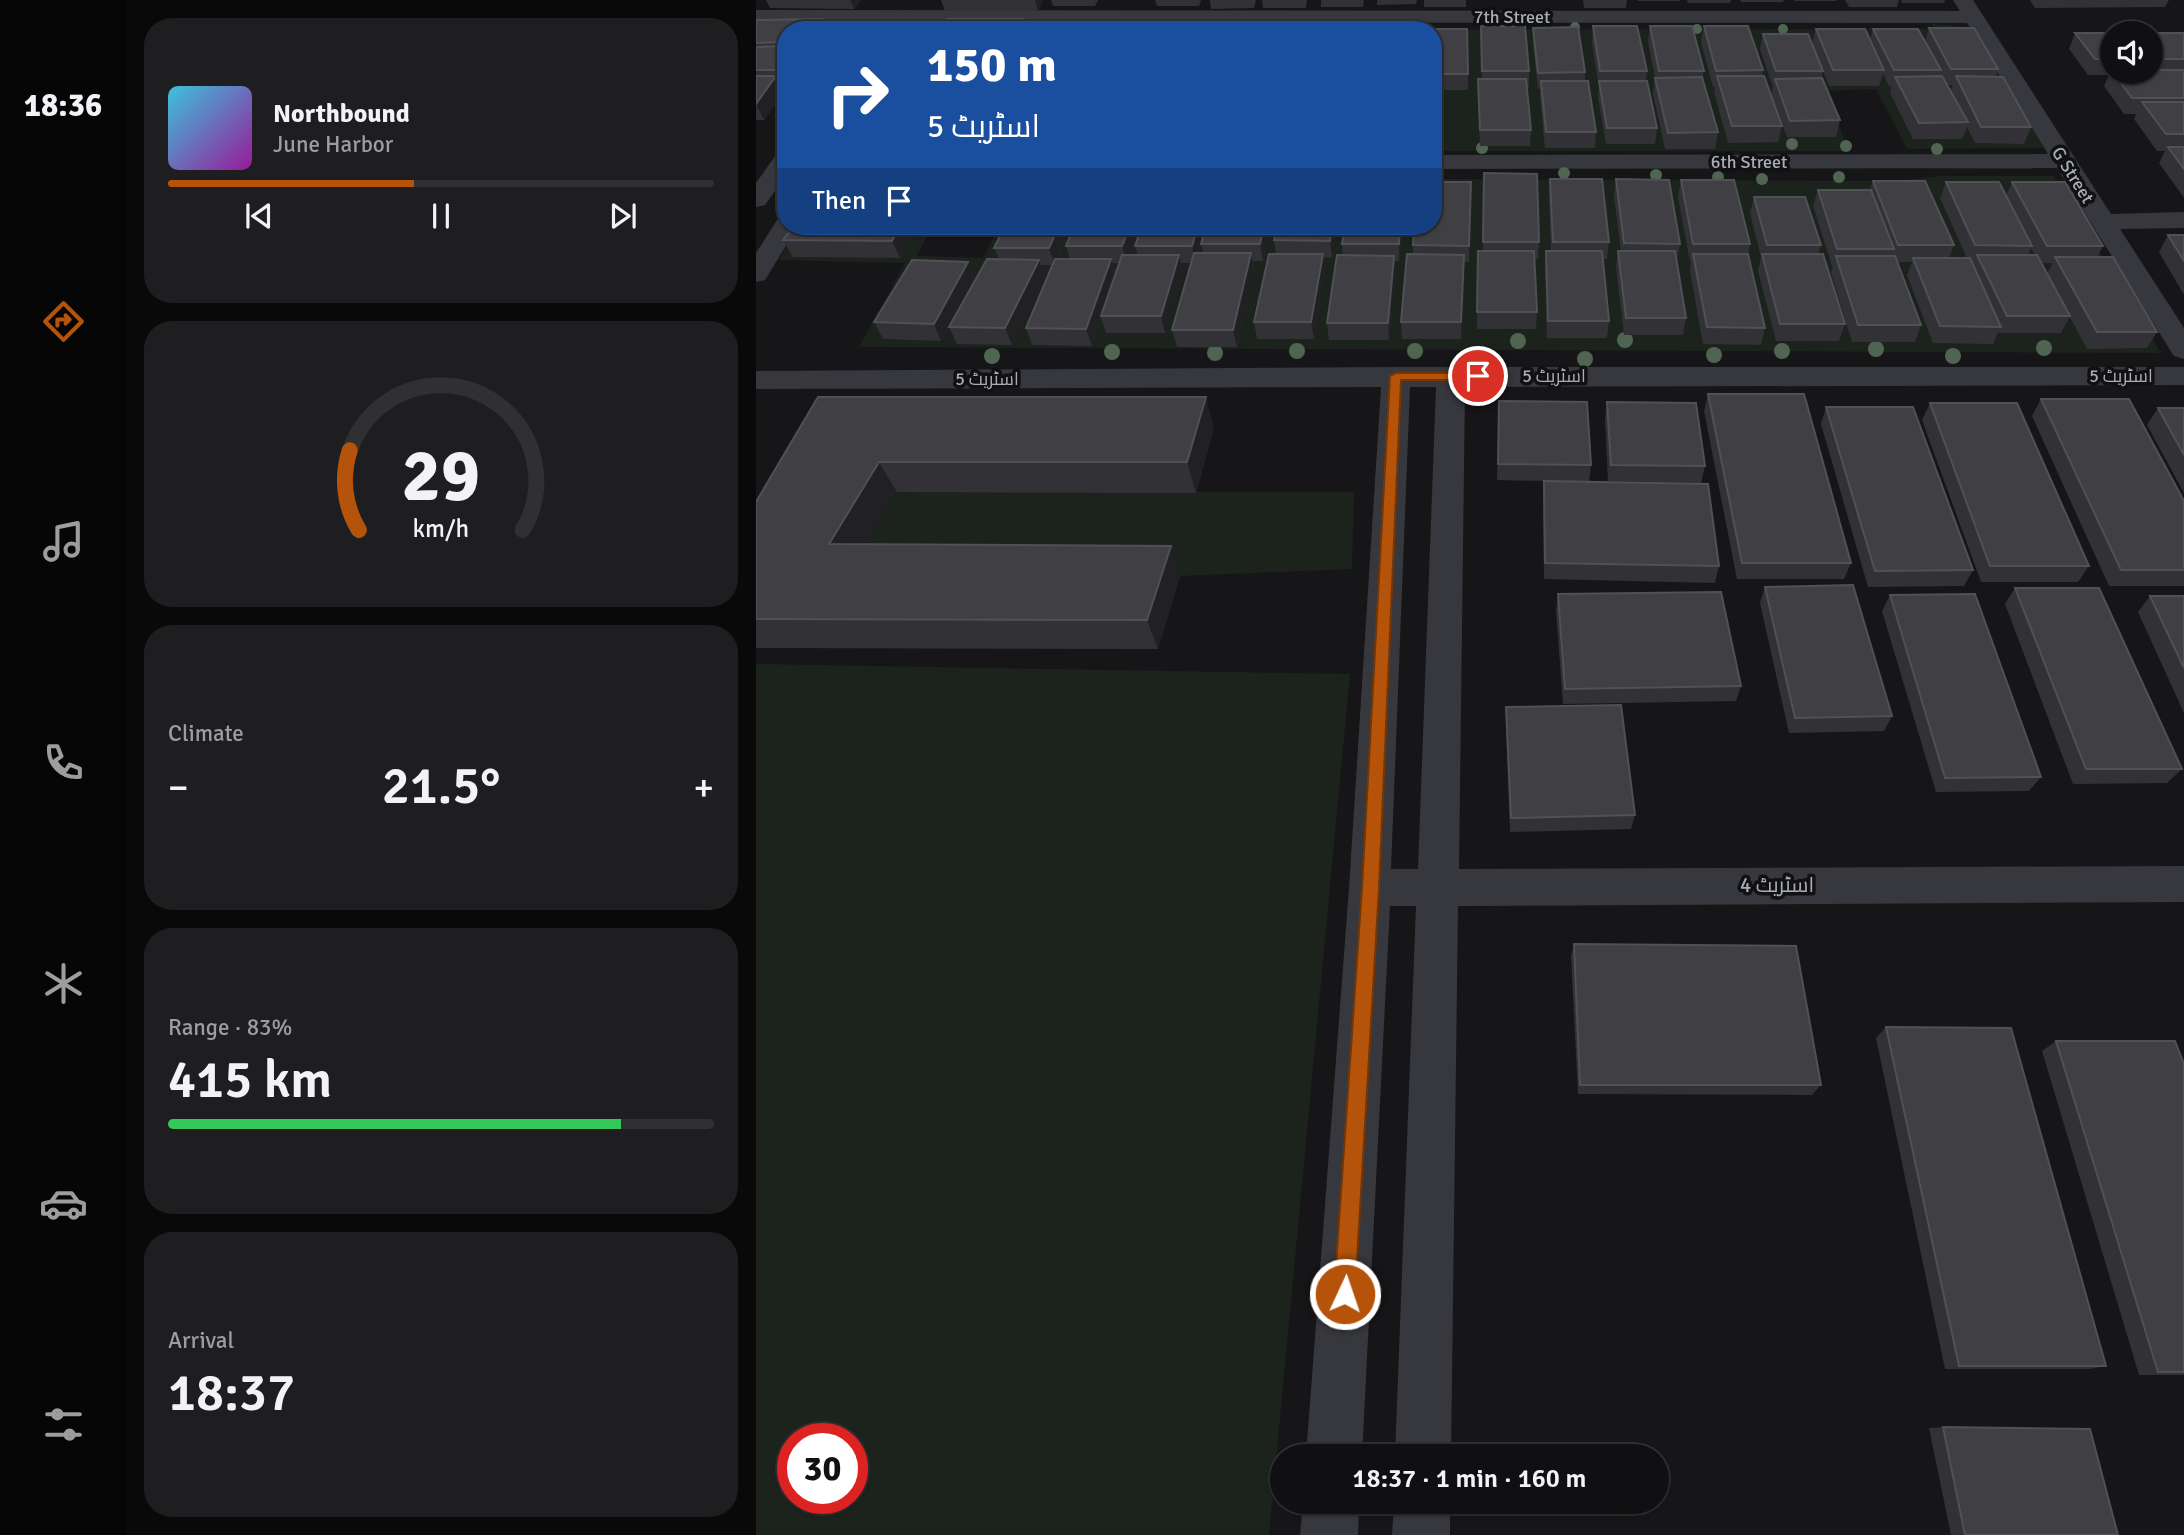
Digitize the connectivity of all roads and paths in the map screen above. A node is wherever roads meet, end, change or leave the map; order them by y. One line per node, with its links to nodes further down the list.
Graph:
1 (1968, 9): 3 (street, 7th Street); 7 (street, G Street)
2 (887, 15): 3 (street, 7th Street); 4 (street, 7th Street)
3 (922, 15)
4 (756, 16)
5 (777, 162): 8 (street)
6 (1442, 162): 7 (street, 6th Street)
7 (2065, 162): 12 (street, G Street)
8 (756, 163)
9 (777, 171): 10 (street)
10 (756, 200)
11 (2184, 220): 12 (street)
12 (2103, 222): 15 (street, G Street)
13 (780, 235): 14 (street)
14 (756, 274)
15 (2184, 350)
16 (1396, 376): 17 (street, اسٹریٹ 5); 19 (street, اسٹریٹ 5); 22 (street)
17 (1451, 376): 18 (street, اسٹریٹ 5); 21 (street)
18 (2184, 376)
19 (756, 380)
20 (2184, 884): 21 (street, اسٹریٹ 4)
21 (1439, 886): 22 (street, اسٹریٹ 4); 24 (street)
22 (1370, 888): 23 (street)
23 (1335, 1444)
24 (1423, 1444)
25 (1330, 1514): 27 (street)
26 (1421, 1514): 28 (street)
27 (1329, 1535)
28 (1420, 1535)

